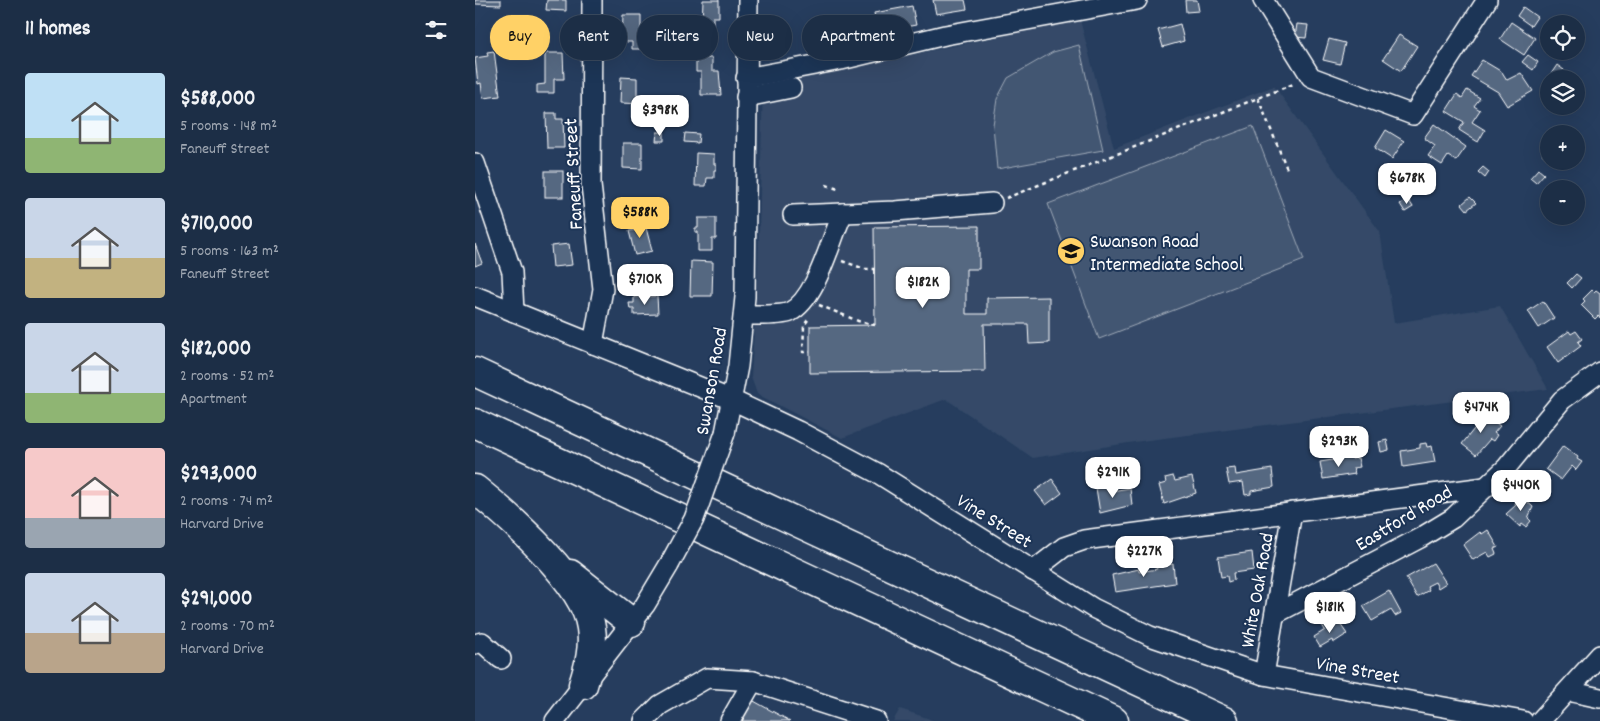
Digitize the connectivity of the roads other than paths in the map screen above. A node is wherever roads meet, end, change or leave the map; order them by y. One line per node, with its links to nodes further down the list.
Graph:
1 (592, 0): 16 (street, Faneuff Street)
2 (748, 0): 6 (street, Swanson Road)
3 (1137, 0): 6 (street)
4 (1263, 0): 5 (street)
5 (1487, 0)
6 (746, 78): 8 (street, Swanson Road)
7 (791, 88): 8 (street)
8 (746, 97): 15 (street, Swanson Road)
9 (475, 163): 14 (street)
10 (992, 203): 11 (street)
11 (834, 214): 12 (street); 15 (street)
12 (793, 215)
13 (475, 296): 14 (street, Vine Street)
14 (513, 312): 16 (street, Vine Street)
15 (744, 315): 19 (street, Swanson Road)
16 (593, 344): 19 (street, Vine Street)
17 (475, 372): 42 (highway)
18 (1600, 372): 21 (street, Eastford Road)
19 (732, 400): 25 (street, Vine Street); 27 (street, Swanson Road, bridge)
20 (475, 424): 41 (highway)
21 (1485, 487): 23 (street); 26 (street, Eastford Road)
22 (475, 490): 24 (highway)
23 (1292, 512): 25 (street); 26 (street, White Oak Road)
24 (550, 560): 27 (highway); 33 (highway)
25 (1033, 571): 31 (street, Vine Street)
26 (1275, 614): 31 (street, White Oak Road)
27 (631, 622): 33 (street, Swanson Road)
28 (475, 644): 29 (street)
29 (501, 658)
30 (1597, 663): 34 (street)
31 (1264, 675): 36 (street, Vine Street)
32 (753, 681): 38 (street); 39 (street); 40 (street)
33 (583, 685): 37 (street, Swanson Road)
34 (1568, 691): 35 (street); 43 (street)
35 (1600, 698)
36 (1518, 720)
37 (555, 721)
38 (644, 721)
39 (730, 721)
40 (876, 721)
41 (1114, 721)
42 (1225, 721)
43 (1540, 721)

